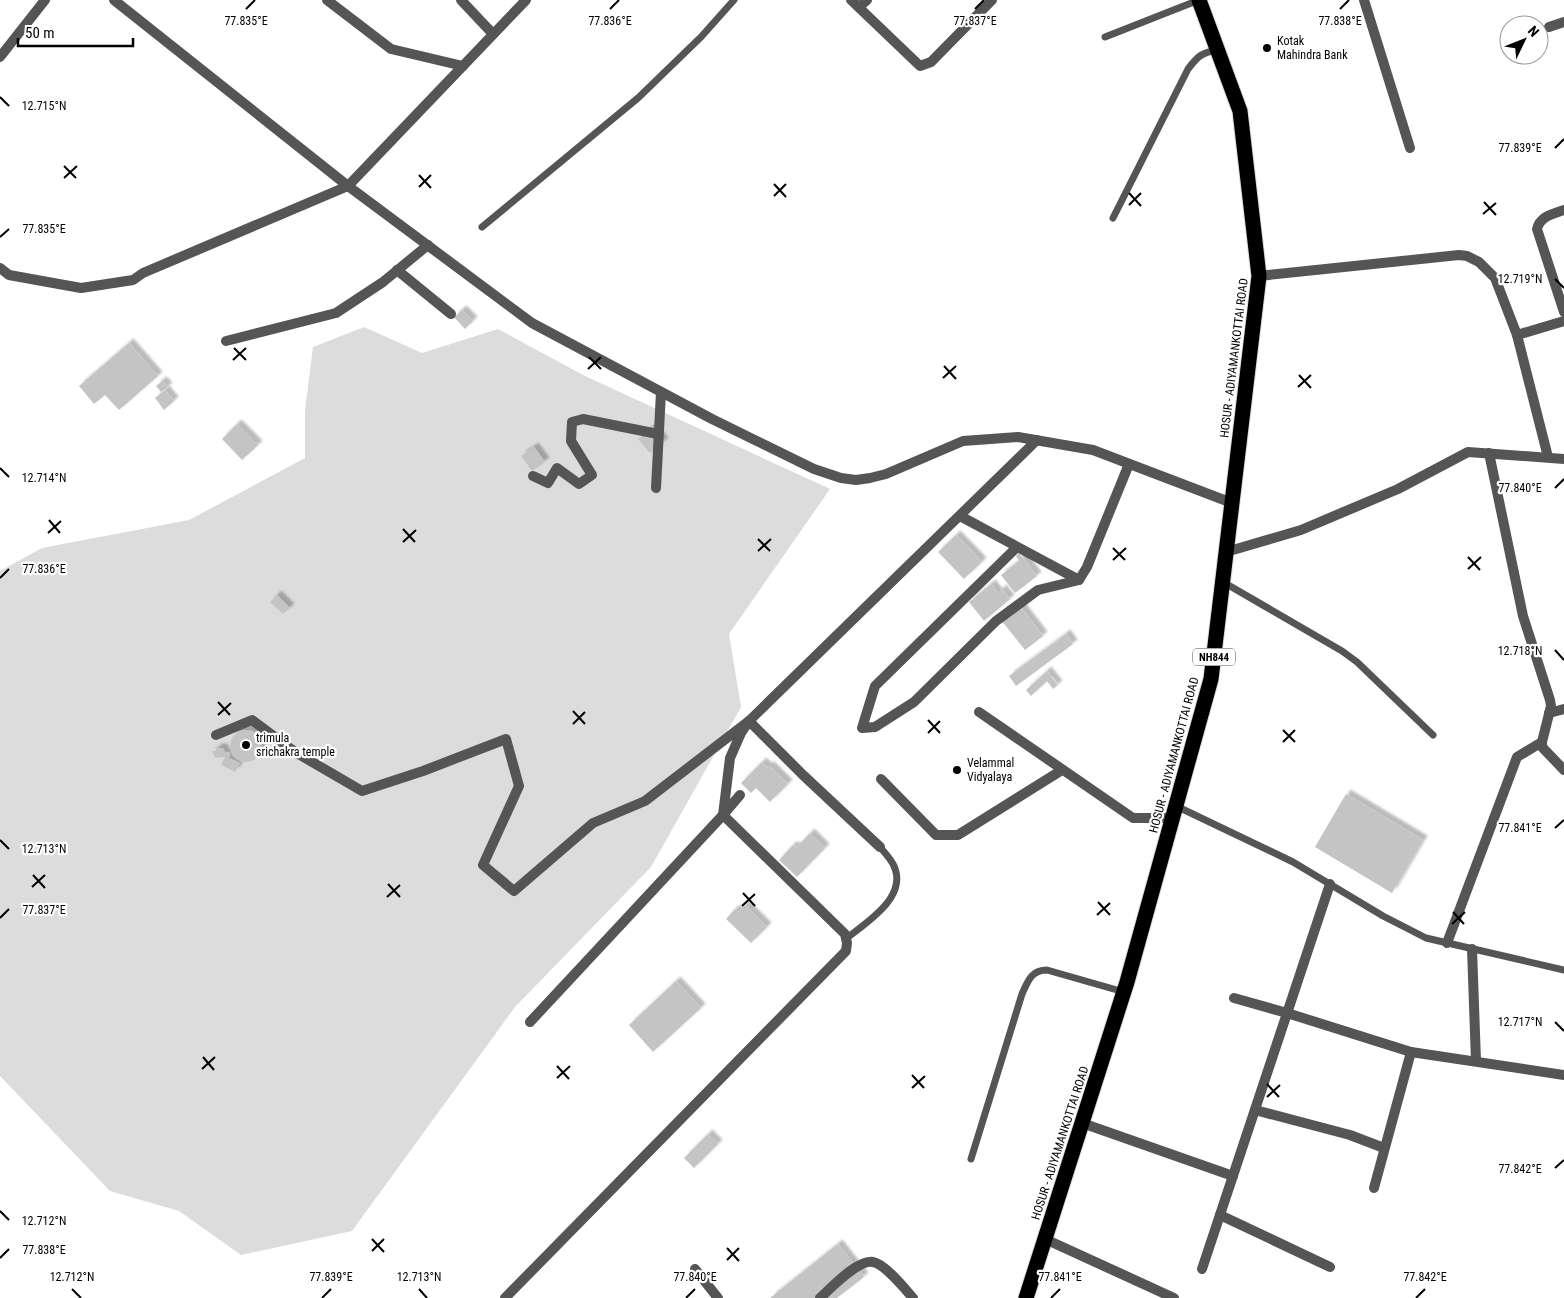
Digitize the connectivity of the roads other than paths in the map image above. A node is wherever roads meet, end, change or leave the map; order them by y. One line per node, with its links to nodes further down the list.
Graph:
1 (45, 0): 16 (street)
2 (114, 0): 19 (street)
3 (327, 0): 17 (street)
4 (461, 0): 13 (street)
5 (526, 0): 13 (street)
6 (734, 0): 22 (lane)
7 (992, 0): 10 (street)
8 (1199, 0): 14 (lane); 15 (highway, HOSUR - ADIYAMANKOTTAI ROAD / NH844)
9 (1364, 0): 18 (street)
10 (859, 2)
11 (1564, 22): 12 (street)
12 (1549, 27)
13 (493, 34): 17 (street)
14 (1105, 37)
15 (1218, 50): 21 (lane); 26 (highway, HOSUR - ADIYAMANKOTTAI ROAD / NH844)
16 (0, 57)
17 (463, 66): 19 (street)
18 (1410, 148)
19 (348, 186): 23 (street); 24 (street)
20 (1564, 210): 27 (street)
21 (1113, 218)
22 (482, 227)
23 (428, 245): 25 (street); 32 (street)
24 (0, 268)
25 (397, 270): 28 (street); 31 (street)
26 (1259, 276): 30 (street); 41 (highway, HOSUR - ADIYAMANKOTTAI ROAD / NH844)
27 (1564, 312)
28 (451, 314)
29 (1564, 321): 30 (street)
30 (1517, 335): 36 (street)
31 (226, 341)
32 (661, 392): 33 (street); 34 (street)
33 (658, 434): 39 (street); 40 (street)
34 (1037, 440): 38 (street); 42 (street)
35 (1489, 453): 36 (street); 44 (street); 49 (street)
36 (1548, 457): 37 (street)
37 (1564, 459)
38 (1129, 464): 41 (street); 45 (street)
39 (533, 476)
40 (656, 488)
41 (1232, 503): 44 (highway, HOSUR - ADIYAMANKOTTAI ROAD / NH844)
42 (960, 516): 43 (street); 50 (street)
43 (1017, 546): 45 (street); 45 (street)
44 (1226, 552): 46 (highway, HOSUR - ADIYAMANKOTTAI ROAD / NH844)
45 (1079, 580)
46 (1223, 581): 52 (lane); 58 (highway, HOSUR - ADIYAMANKOTTAI ROAD / NH844)
47 (1564, 708): 49 (street)
48 (979, 712): 54 (street)
49 (1549, 713): 53 (street)
50 (749, 721): 51 (street); 59 (street); 60 (street)
51 (216, 735)
52 (1433, 735)
53 (1542, 742): 55 (street); 63 (street)
54 (1062, 770): 56 (street); 58 (street)
55 (1564, 770)
56 (881, 779)
57 (740, 795): 59 (street)
58 (1174, 812): 61 (lane); 66 (highway, HOSUR - ADIYAMANKOTTAI ROAD / NH844)
59 (723, 815): 62 (street); 69 (street)
60 (880, 847): 62 (lane)
61 (1330, 884): 63 (lane); 68 (street)
62 (847, 938): 84 (street)
63 (1447, 943): 64 (lane)
64 (1472, 949): 65 (lane); 71 (street)
65 (1564, 970)
66 (1124, 992): 74 (highway, HOSUR - ADIYAMANKOTTAI ROAD / NH844); 76 (lane)
67 (1234, 998): 68 (street)
68 (1287, 1013): 70 (street); 73 (street)
69 (530, 1022)
70 (1411, 1052): 71 (street); 75 (street)
71 (1476, 1060): 72 (street)
72 (1564, 1075)
73 (1255, 1110): 75 (street); 77 (street)
74 (1082, 1123): 77 (street); 80 (highway, HOSUR - ADIYAMANKOTTAI ROAD / NH844)
75 (1384, 1148): 78 (street)
76 (971, 1158)
77 (1233, 1176): 79 (street)
78 (1374, 1188)
79 (1220, 1215): 81 (street); 83 (street)
80 (1045, 1239): 88 (highway, HOSUR - ADIYAMANKOTTAI ROAD / NH844); 89 (street)
81 (1330, 1267)
82 (695, 1269): 85 (street)
83 (1202, 1269)
84 (505, 1298)
85 (718, 1298)
86 (820, 1298): 87 (street)
87 (913, 1298)
88 (1026, 1298)
89 (1174, 1298)

